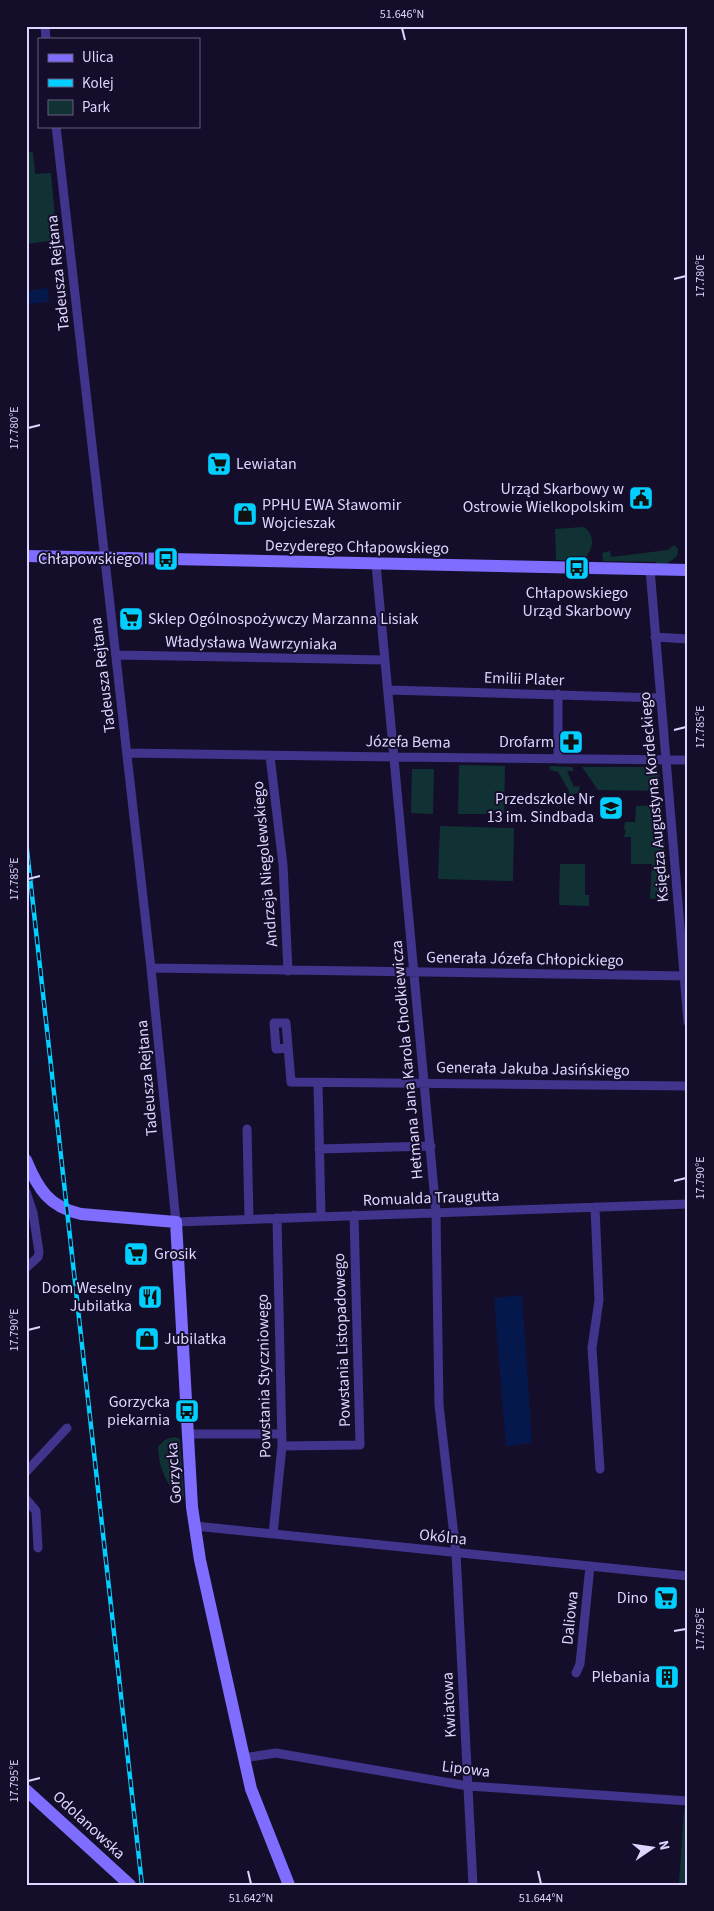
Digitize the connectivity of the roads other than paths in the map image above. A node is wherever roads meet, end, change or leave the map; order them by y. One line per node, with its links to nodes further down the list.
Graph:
1 (56, 128): 3 (street, Tadeusza Rejtana)
2 (26, 556): 3 (street, Dezyderego Chłapowskiego)
3 (105, 558): 4 (street, Dezyderego Chłapowskiego); 9 (street, Tadeusza Rejtana)
4 (376, 564): 5 (street, Dezyderego Chłapowskiego); 10 (street, Hetmana Jana Karola Chodkiewicza)
5 (650, 569): 6 (street, Dezyderego Chłapowskiego); 7 (street, Księdza Augustyna Kordeckiego)
6 (688, 570)
7 (655, 638): 8 (street); 13 (street, Księdza Augustyna Kordeckiego)
8 (688, 639)
9 (116, 655): 10 (street, Władysława Wawrzyniaka); 14 (street, Tadeusza Rejtana)
10 (385, 660): 11 (street, Hetmana Jana Karola Chodkiewicza)
11 (388, 690): 12 (street, Emilii Plater); 16 (street, Hetmana Jana Karola Chodkiewicza)
12 (558, 694): 13 (street, Emilii Plater); 17 (street)
13 (660, 698): 18 (street, Księdza Augustyna Kordeckiego)
14 (127, 753): 15 (street, Józefa Bema); 20 (street, Tadeusza Rejtana)
15 (270, 756): 16 (street, Józefa Bema); 21 (street, Andrzeja Niegolewskiego)
16 (394, 758): 17 (street, Józefa Bema); 22 (street, Hetmana Jana Karola Chodkiewicza)
17 (558, 759): 18 (street, Józefa Bema)
18 (666, 760): 19 (street, Józefa Bema); 23 (street, Księdza Augustyna Kordeckiego)
19 (688, 760)
20 (151, 968): 21 (street, Generała Józefa Chłopickiego); 42 (street, Tadeusza Rejtana)
21 (288, 971): 22 (street, Generała Józefa Chłopickiego)
22 (414, 972): 23 (street, Generała Józefa Chłopickiego); 27 (street, Hetmana Jana Karola Chodkiewicza)
23 (686, 976): 24 (street, Księdza Augustyna Kordeckiego)
24 (688, 1022)
25 (288, 1048): 26 (street, Generała Jakuba Jasińskiego)
26 (318, 1083): 27 (street, Generała Jakuba Jasińskiego); 31 (street)
27 (424, 1083): 28 (street, Generała Jakuba Jasińskiego); 30 (street, Hetmana Jana Karola Chodkiewicza)
28 (688, 1086)
29 (247, 1128): 41 (street)
30 (431, 1146): 31 (street); 37 (street, Hetmana Jana Karola Chodkiewicza)
31 (319, 1149): 39 (street)
32 (26, 1160): 33 (street)
33 (29, 1177): 42 (street)
34 (26, 1192): 43 (street)
35 (688, 1204): 36 (street, Romualda Traugutta)
36 (595, 1207): 37 (street, Romualda Traugutta); 48 (street)
37 (436, 1212): 38 (street, Romualda Traugutta); 54 (street, Hetmana Jana Karola Chodkiewicza)
38 (354, 1215): 39 (street, Romualda Traugutta); 47 (street, Powstania Listopadowego)
39 (321, 1216): 40 (street, Romualda Traugutta)
40 (277, 1218): 41 (street, Romualda Traugutta); 46 (street, Powstania Styczniowego)
41 (249, 1219): 42 (street, Romualda Traugutta)
42 (176, 1222): 45 (street, Gorzycka)
43 (26, 1268)
44 (67, 1428): 49 (street)
45 (188, 1434): 46 (street); 51 (street, Gorzycka)
46 (282, 1434): 47 (street, Powstania Styczniowego)
47 (282, 1446): 52 (street, Powstania Styczniowego)
48 (600, 1468)
49 (26, 1472)
50 (26, 1499): 53 (street)
51 (195, 1526): 52 (street, Okólna); 58 (street, Gorzycka)
52 (273, 1534): 54 (street, Okólna)
53 (38, 1548)
54 (456, 1553): 55 (street, Okólna); 59 (street, Kwiatowa)
55 (590, 1566): 56 (street, Okólna); 57 (street, Daliowa)
56 (688, 1576)
57 (576, 1673)
58 (243, 1758): 59 (street, Lipowa); 63 (street, Gorzycka)
59 (468, 1786): 61 (street, Lipowa); 64 (street, Kwiatowa)
60 (26, 1790): 62 (street, Odolanowska)
61 (688, 1801)
62 (130, 1885)
63 (289, 1885)
64 (473, 1885)

